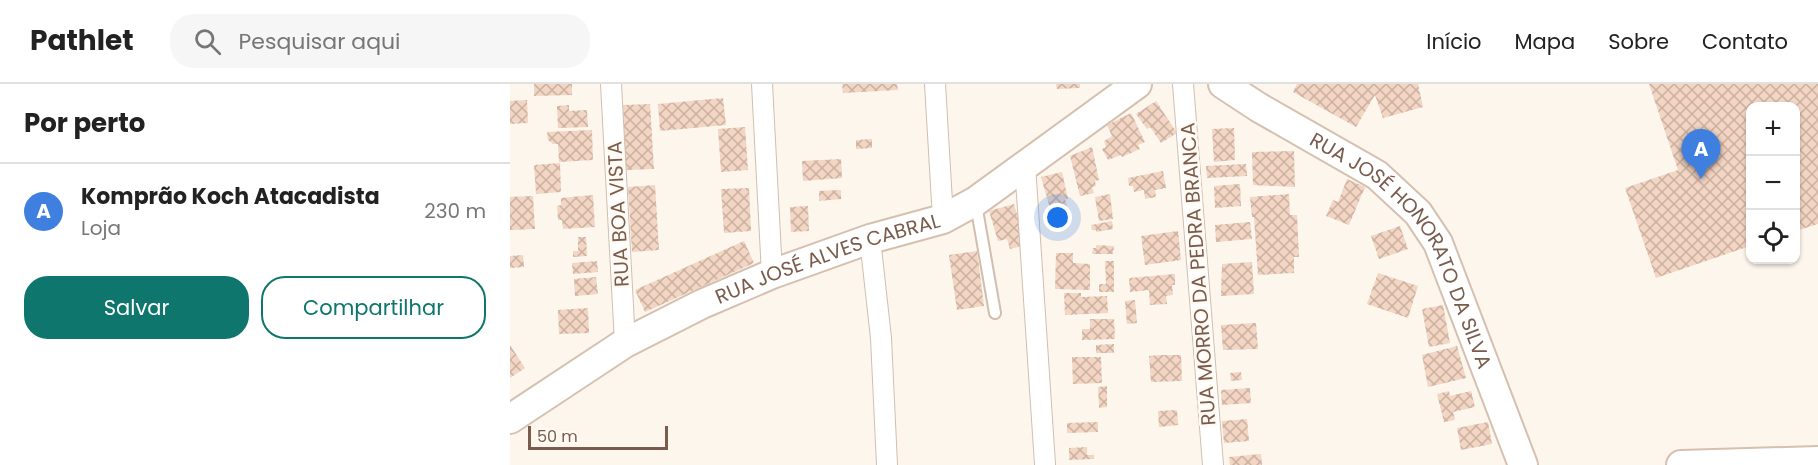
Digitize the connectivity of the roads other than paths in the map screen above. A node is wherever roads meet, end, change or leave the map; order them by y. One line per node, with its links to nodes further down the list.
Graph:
1 (611, 84): 13 (street, RUA BOA VISTA)
2 (762, 84): 11 (street)
3 (935, 84): 9 (street)
4 (1183, 84): 18 (street, RUA MORRO DA PEDRA BRANCA)
5 (1223, 84): 19 (main road, RUA JOSÉ HONORATO DA SILVA)
6 (1132, 86): 7 (main road, RUA JOSÉ ALVES CABRAL)
7 (1025, 165): 8 (main road, RUA JOSÉ ALVES CABRAL); 16 (street)
8 (976, 201): 9 (main road, RUA JOSÉ ALVES CABRAL); 12 (lane)
9 (943, 219): 10 (main road, RUA JOSÉ ALVES CABRAL)
10 (870, 240): 11 (main road, RUA JOSÉ ALVES CABRAL); 17 (street)
11 (772, 274): 13 (main road, RUA JOSÉ ALVES CABRAL)
12 (995, 313)
13 (625, 344): 14 (main road, RUA JOSÉ ALVES CABRAL)
14 (510, 419)
15 (1818, 461): 20 (main road)
16 (1045, 464)
17 (887, 465)
18 (1213, 465)
19 (1523, 465)
20 (1681, 465)

